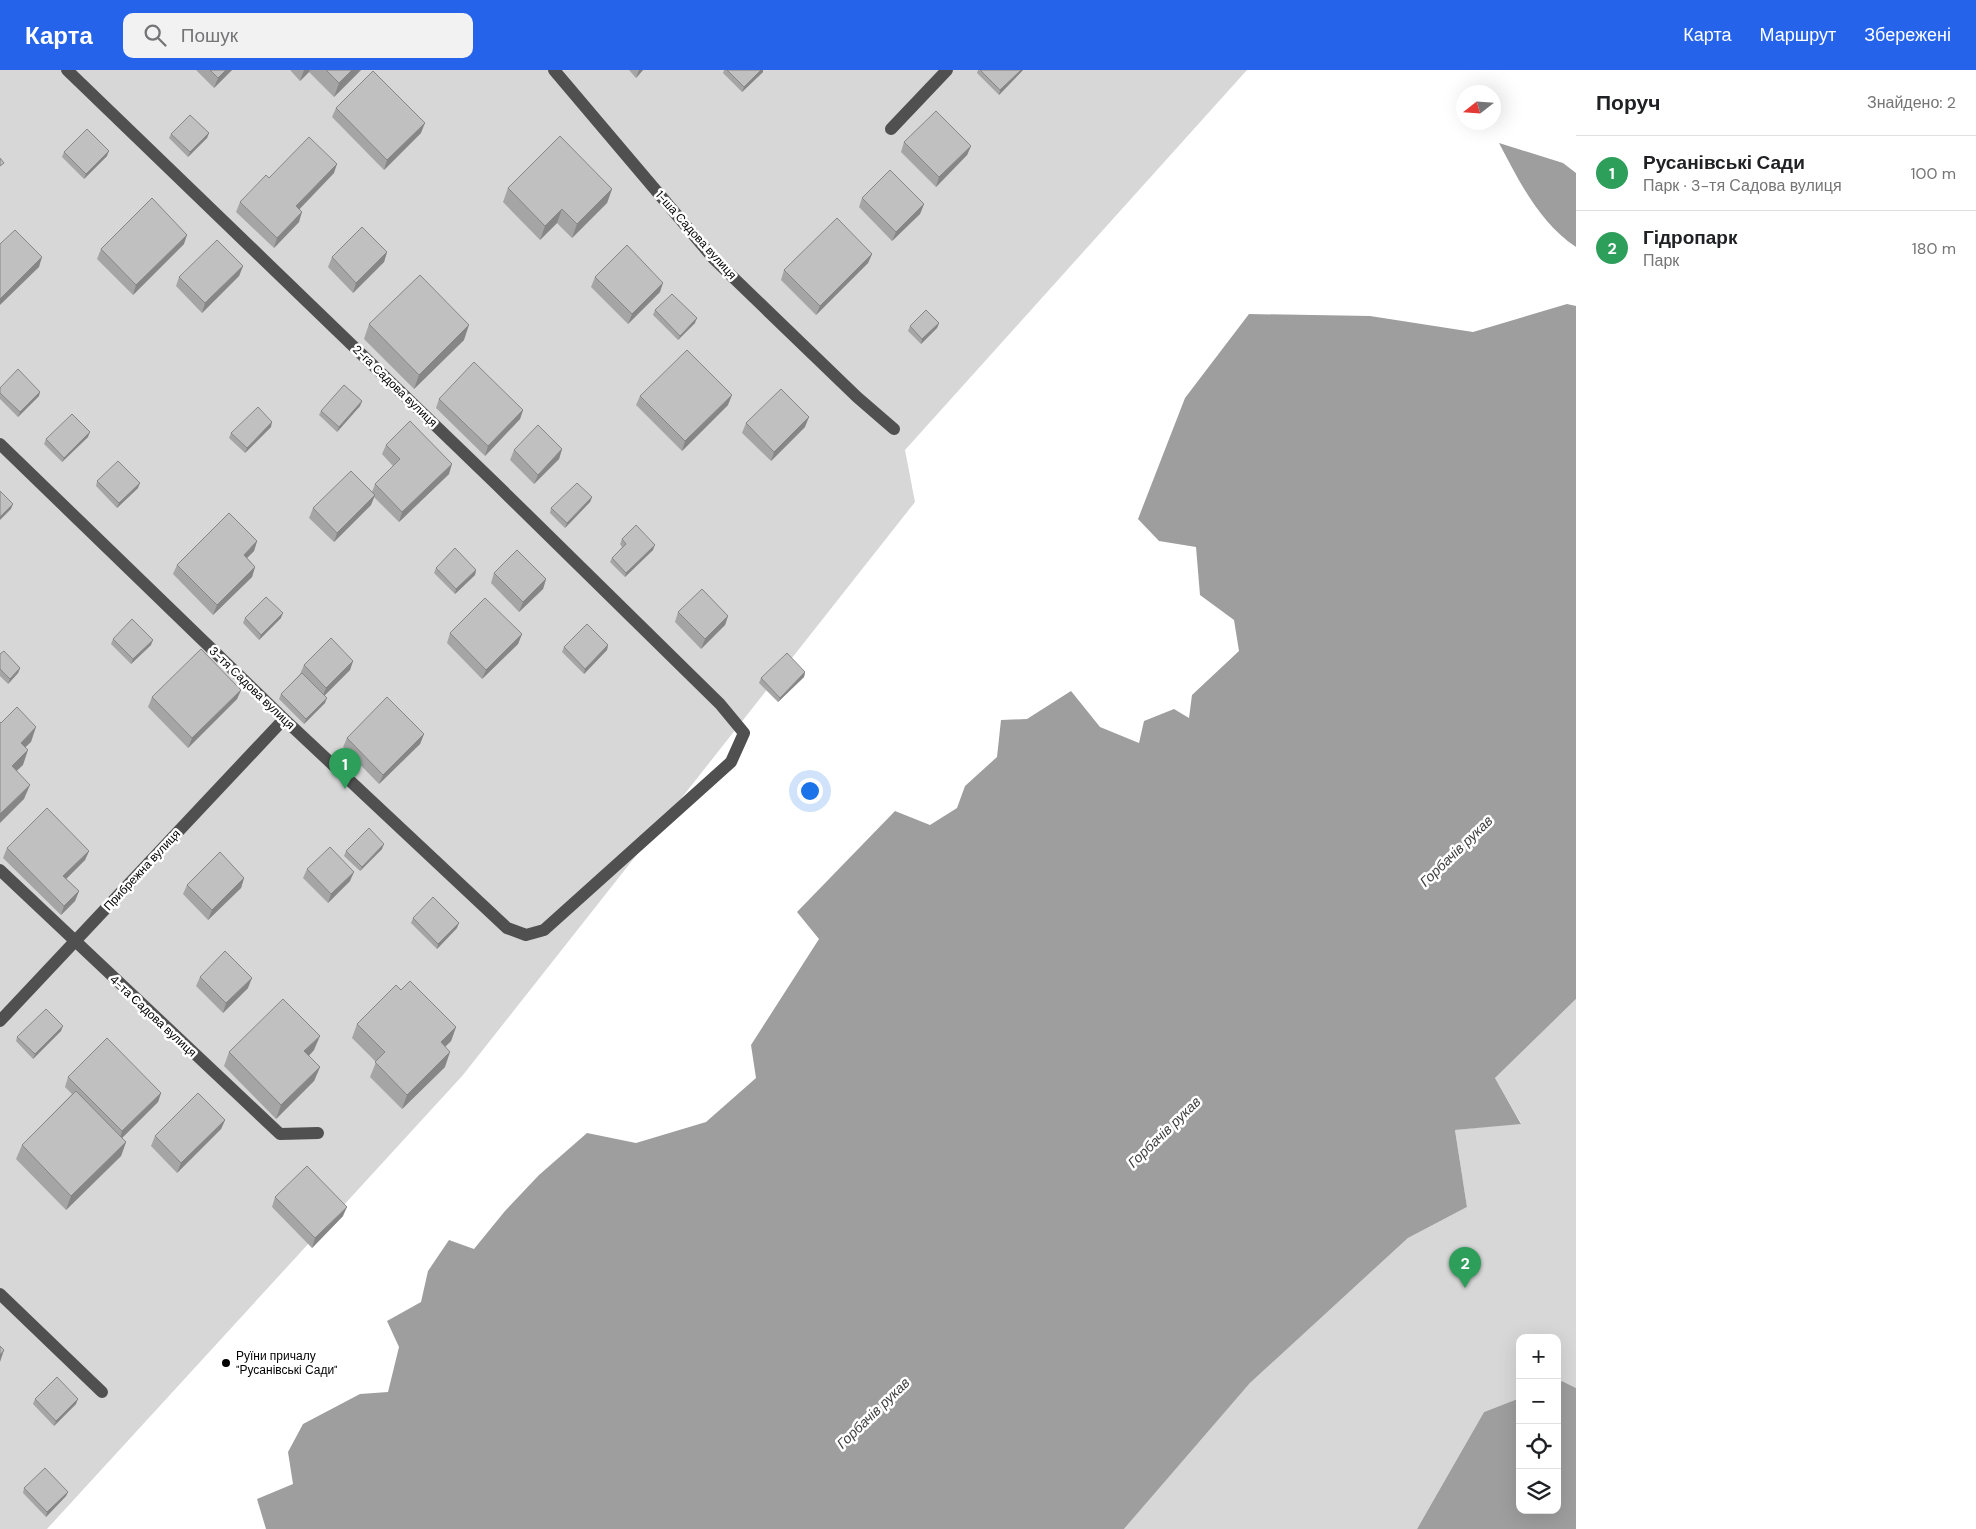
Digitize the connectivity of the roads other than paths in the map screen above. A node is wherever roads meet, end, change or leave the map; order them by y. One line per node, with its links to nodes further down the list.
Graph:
1 (67, 70): 9 (street, 2-га Садова вулиця)
2 (554, 70): 5 (street, 1-ша Садова вулиця)
3 (948, 70): 4 (street)
4 (891, 129)
5 (894, 429)
6 (0, 444): 7 (street, 3-тя Садова вулиця)
7 (284, 719): 9 (street, 3-тя Садова вулиця); 10 (street, Прибрежна вулиця)
8 (0, 870): 10 (street, 4-та Садова вулиця)
9 (507, 928)
10 (75, 943): 11 (street, Прибрежна вулиця); 12 (street, 4-та Садова вулиця)
11 (0, 1021)
12 (318, 1133)
13 (0, 1294): 14 (street)
14 (102, 1392)

